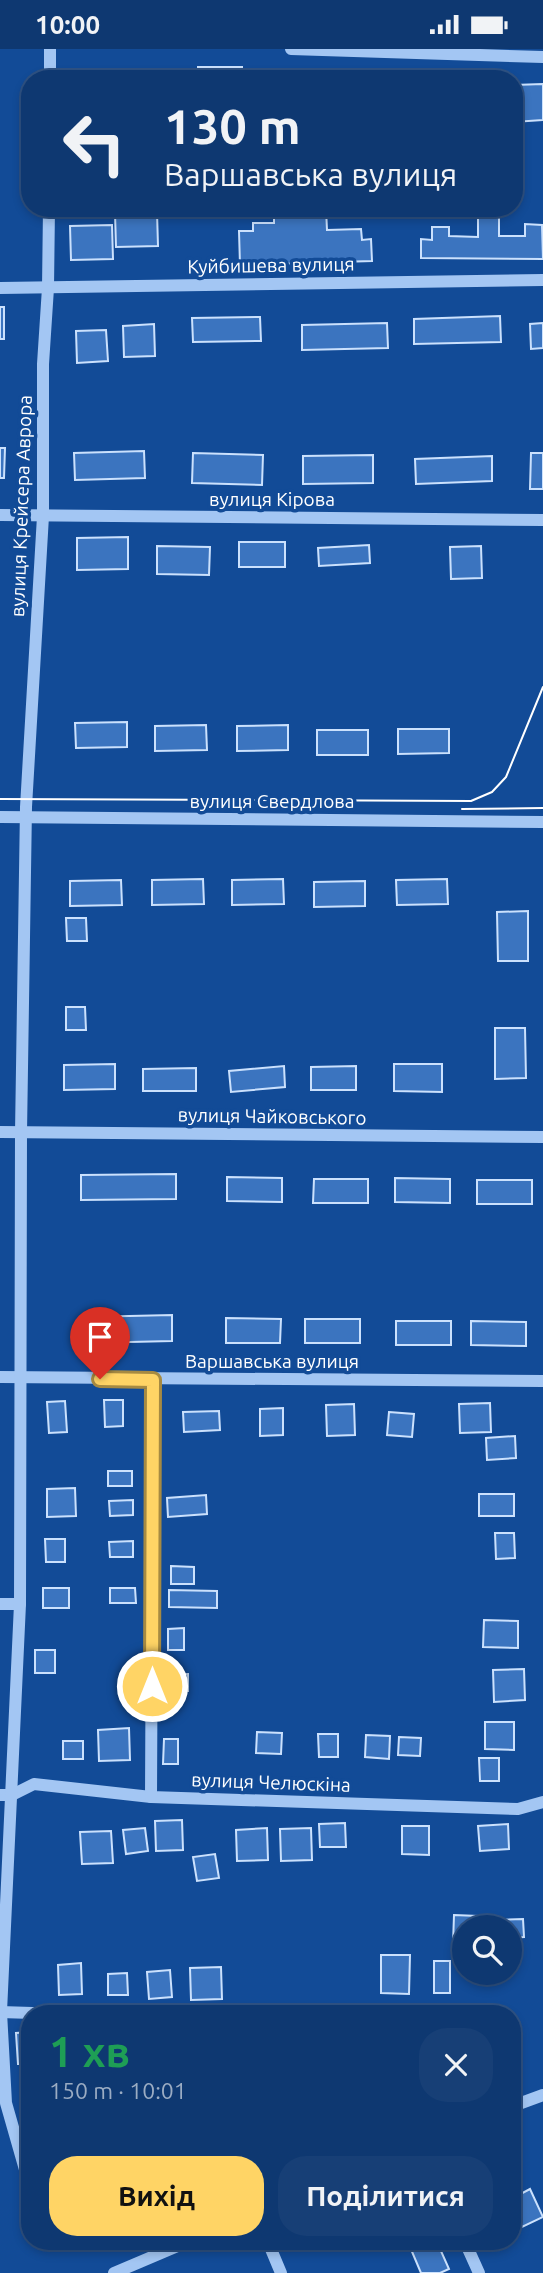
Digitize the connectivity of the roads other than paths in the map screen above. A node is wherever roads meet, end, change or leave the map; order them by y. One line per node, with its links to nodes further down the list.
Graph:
1 (50, 49): 4 (street)
2 (290, 49): 3 (street)
3 (543, 57)
4 (50, 70)
5 (49, 217): 8 (street, вулиця Крейсера Аврора)
6 (543, 280): 8 (street, Куйбишева вулиця)
7 (0, 288): 8 (street, Куйбишева вулиця)
8 (48, 288): 10 (street, вулиця Крейсера Аврора)
9 (0, 515): 10 (street, вулиця Кірова)
10 (43, 516): 11 (street, вулиця Кірова); 13 (street, вулиця Крейсера Аврора)
11 (543, 520)
12 (0, 817): 13 (street, вулиця Свердлова)
13 (27, 818): 14 (street, вулиця Свердлова); 16 (street, вулиця Крейсера Аврора)
14 (543, 822)
15 (0, 1132): 16 (street, вулиця Чайковського)
16 (21, 1133): 17 (street, вулиця Чайковського); 19 (street, вулиця Крейсера Аврора)
17 (543, 1137)
18 (0, 1377): 19 (street, Варшавська вулиця)
19 (21, 1378): 20 (street, Варшавська вулиця); 23 (street, вулиця Крейсера Аврора)
20 (153, 1380): 21 (street, Варшавська вулиця); 25 (street)
21 (543, 1381)
22 (0, 1604): 23 (street)
23 (20, 1604): 24 (street, вулиця Крейсера Аврора)
24 (6, 1795): 25 (street, вулиця Челюскіна); 27 (street, вулиця Крейсера Аврора)
25 (151, 1797): 26 (street, вулиця Челюскіна)
26 (543, 1802)
27 (0, 2012): 28 (street); 31 (street, вулиця Крейсера Аврора)
28 (21, 2013)
29 (543, 2095): 30 (street)
30 (521, 2103)
31 (21, 2156)
32 (168, 2250): 35 (street)
33 (271, 2250): 36 (street)
34 (468, 2250): 37 (street)
35 (114, 2273)
36 (281, 2273)
37 (478, 2273)

